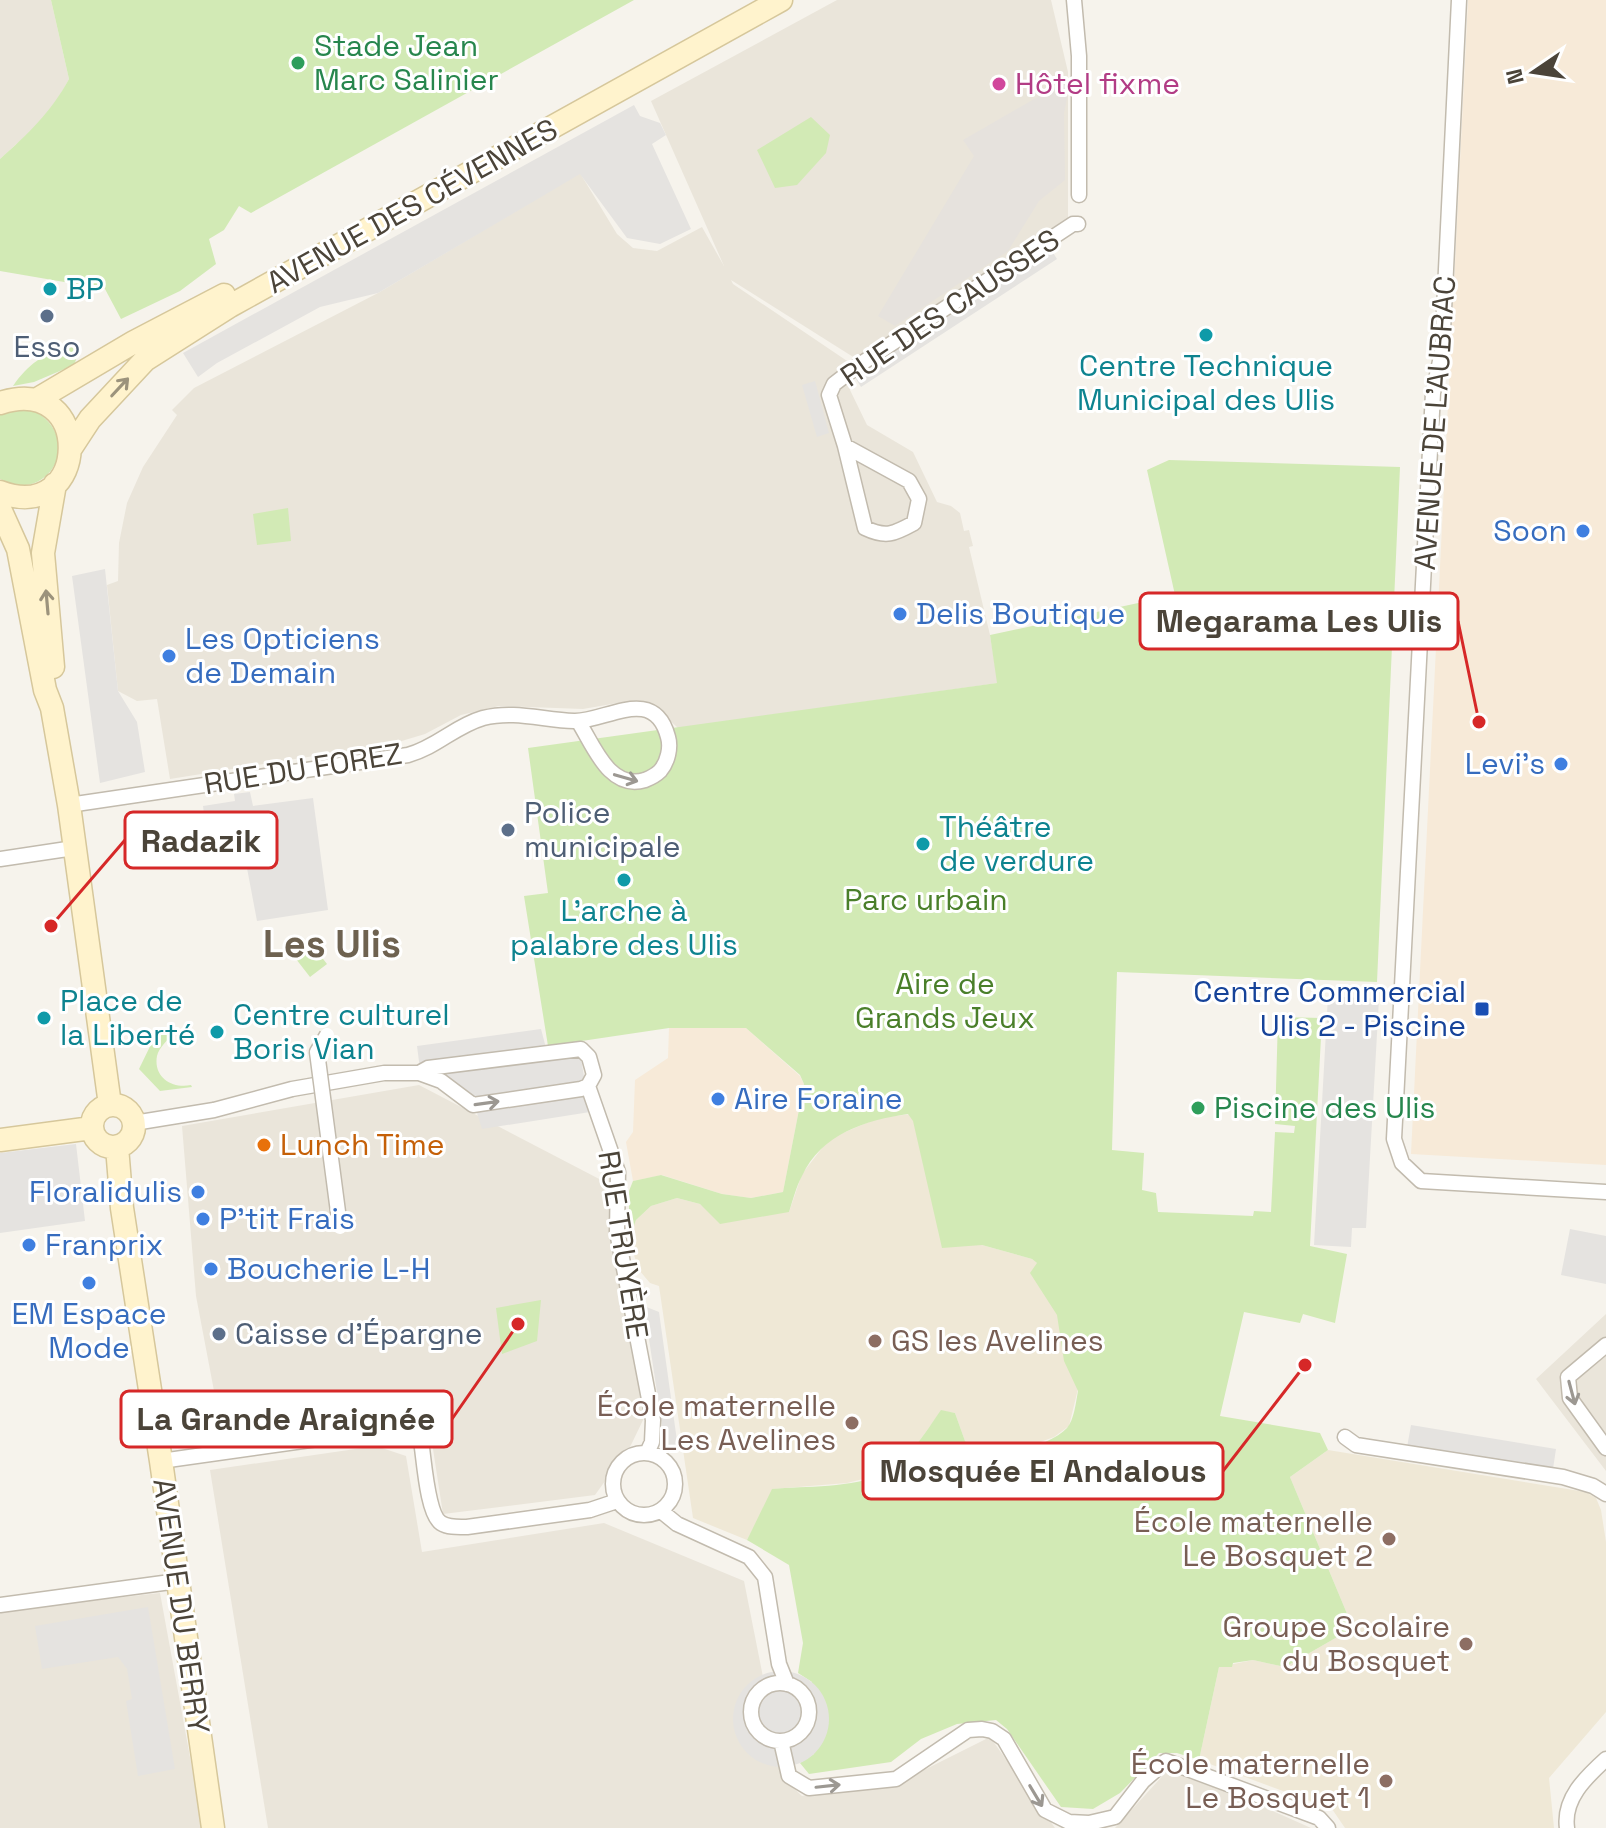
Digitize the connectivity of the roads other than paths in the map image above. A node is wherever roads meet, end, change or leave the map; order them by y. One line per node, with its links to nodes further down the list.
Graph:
1 (752, 0): 7 (street, AVENUE DES CÉVENNES)
2 (781, 0): 10 (street, AVENUE DES CÉVENNES, one-way to 2)
3 (1074, 0): 5 (street, RUE DES CAUSSES)
4 (1459, 0): 27 (street, AVENUE DE L'AUBRAC)
5 (1079, 195)
6 (1078, 224): 9 (street, RUE DES CAUSSES)
7 (36, 400): 8 (street); 10 (street)
8 (0, 403)
9 (845, 446): 9 (street, RUE DES CAUSSES)
10 (71, 448): 11 (street, AVENUE DES CÉVENNES)
11 (55, 484): 12 (street); 14 (street, one-way to 11)
12 (0, 492)
13 (0, 509): 14 (street)
14 (52, 708): 16 (street)
15 (578, 721): 15 (street, RUE DU FOREZ, one-way to 15); 16 (street, RUE DU FOREZ)
16 (69, 805): 17 (street)
17 (74, 848): 18 (street); 22 (street)
18 (0, 859)
19 (327, 1035): 28 (street, bridge)
20 (419, 1073): 21 (street, one-way to 21); 21 (street, RUE TRUYÈRE); 23 (street)
21 (588, 1086): 32 (street, RUE TRUYÈRE)
22 (110, 1105): 23 (street); 24 (street)
23 (134, 1123): 26 (street)
24 (92, 1128): 25 (street); 26 (street)
25 (0, 1140)
26 (117, 1147): 33 (street, AVENUE DU BERRY)
27 (1606, 1192)
28 (340, 1227)
29 (1606, 1345): 31 (street, one-way to 31)
30 (1345, 1437): 34 (street)
31 (1606, 1448)
32 (647, 1453): 35 (street); 36 (street)
33 (161, 1461): 35 (street); 37 (street, AVENUE DU BERRY)
34 (1606, 1494)
35 (617, 1501): 36 (street)
36 (661, 1511): 39 (street)
37 (178, 1581): 38 (street); 42 (street, AVENUE DU BERRY)
38 (0, 1605)
39 (787, 1684): 40 (street); 40 (street)
40 (781, 1741): 43 (street, one-way to 43)
41 (1606, 1759): 44 (street)
42 (213, 1828)
43 (1328, 1828)
44 (1567, 1828)

